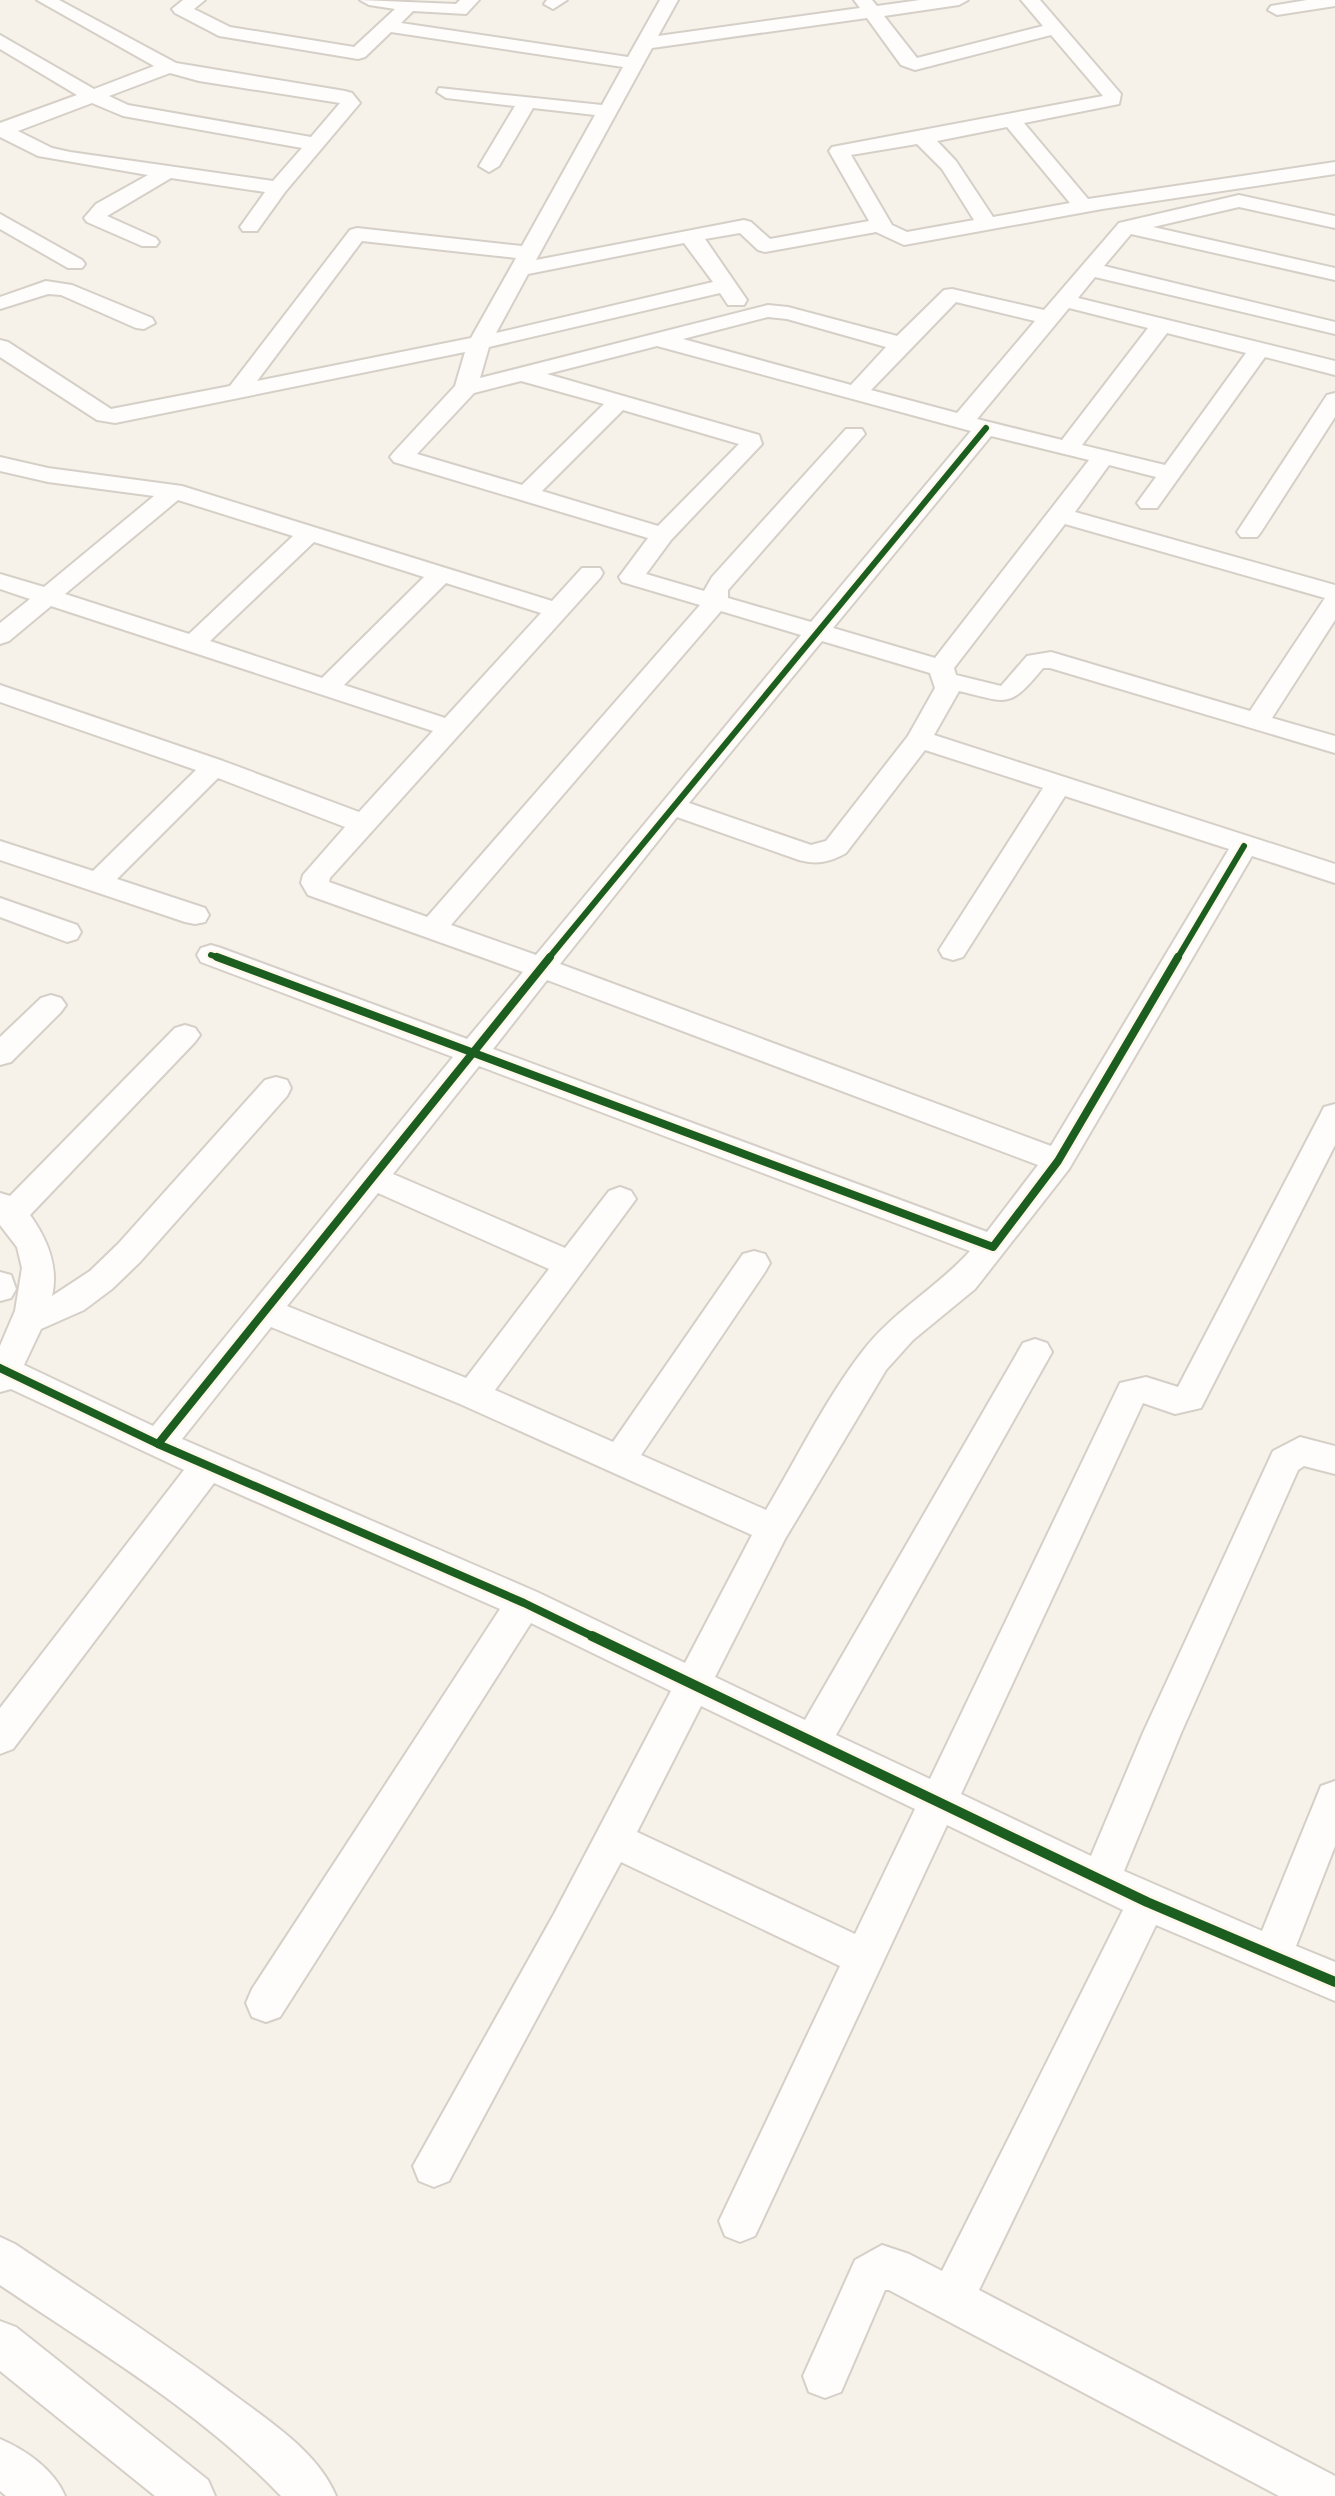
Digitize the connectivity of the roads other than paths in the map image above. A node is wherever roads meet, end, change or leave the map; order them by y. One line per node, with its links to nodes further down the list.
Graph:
1 (46, 0): 18 (street)
2 (164, 0): 9 (street)
3 (369, 0): 10 (street)
4 (470, 0): 10 (street)
5 (669, 0): 16 (street)
6 (959, 0): 11 (street)
7 (1030, 0): 14 (street)
8 (1335, 1): 12 (street)
9 (189, 5): 13 (street)
10 (409, 5): 13 (street)
11 (868, 6): 14 (street); 16 (street)
12 (1277, 10)
13 (387, 26): 17 (street)
14 (1054, 29): 23 (street)
15 (0, 41): 20 (street)
16 (645, 43): 17 (street)
17 (633, 63): 22 (street)
18 (169, 67): 20 (street); 26 (street)
19 (446, 92): 21 (street)
20 (94, 97): 24 (street); 26 (street)
21 (527, 102): 22 (street); 27 (street)
22 (607, 111): 40 (street)
23 (1012, 121): 25 (street); 31 (street)
24 (2, 129): 29 (street)
25 (921, 138): 34 (street); 35 (street)
26 (315, 144): 30 (street)
27 (489, 166)
28 (1335, 168): 31 (street)
29 (166, 173): 30 (street); 39 (street)
30 (278, 188): 36 (street)
31 (1092, 205): 35 (street); 37 (street)
32 (0, 220): 41 (street)
33 (1335, 222): 37 (street)
34 (882, 225): 35 (street); 38 (street)
35 (988, 225)
36 (250, 227)
37 (1126, 227): 42 (street); 43 (street)
38 (684, 237): 40 (street); 44 (street)
39 (149, 242)
40 (524, 261): 53 (street); 60 (street)
41 (75, 264)
42 (1090, 269): 45 (street); 51 (street)
43 (1335, 274)
44 (726, 285): 47 (street); 53 (street)
45 (1065, 301): 48 (street); 50 (street)
46 (1, 303): 49 (street)
47 (747, 315): 52 (street); 54 (street)
48 (1049, 318): 54 (street); 64 (street)
49 (144, 323)
50 (1162, 325): 56 (street); 66 (street)
51 (1335, 328)
52 (658, 339): 58 (street); 61 (street)
53 (479, 343): 59 (street); 60 (street)
54 (901, 344): 61 (street)
55 (0, 347): 60 (street)
56 (1260, 349): 57 (street); 69 (street)
57 (1335, 368)
58 (524, 375): 59 (street); 63 (street)
59 (466, 388): 71 (street)
60 (238, 391)
61 (856, 393): 64 (street)
62 (1335, 400): 74 (street)
63 (620, 401): 71 (street); 76 (street)
64 (974, 425): 66 (street); 85 (street)
65 (854, 434): 83 (street)
66 (1068, 447): 67 (street)
67 (1103, 457): 69 (street); 73 (street)
68 (0, 464): 70 (street)
69 (1169, 473): 72 (street)
70 (174, 491): 75 (street); 81 (street)
71 (526, 494): 76 (street)
72 (1149, 503)
73 (1060, 515): 80 (street); 88 (street)
74 (1249, 532)
75 (310, 533): 78 (street); 87 (street)
76 (663, 535): 83 (street)
77 (591, 573): 84 (street)
78 (441, 574): 84 (street); 89 (street)
79 (0, 581): 81 (street)
80 (1335, 593)
81 (47, 596): 86 (street); 87 (street)
82 (1335, 601): 91 (street)
83 (716, 602): 85 (street); 105 (street)
84 (557, 610): 92 (street)
85 (818, 631): 88 (street); 97 (street)
86 (0, 636)
87 (194, 643): 89 (street)
88 (944, 674): 91 (street); 93 (street)
89 (328, 686): 92 (street)
90 (0, 693): 95 (street)
91 (1256, 722): 94 (street)
92 (452, 729): 98 (street)
93 (919, 739): 96 (street); 97 (street)
94 (1335, 745)
95 (214, 767): 98 (street); 102 (street)
96 (1058, 786): 99 (street); 107 (street)
97 (672, 806): 109 (street)
98 (363, 824): 105 (street)
99 (1244, 846): 101 (street); 116 (street)
100 (0, 850): 102 (street)
101 (1335, 874)
102 (97, 883): 104 (street)
103 (0, 907): 106 (street)
104 (195, 915)
105 (432, 929): 109 (street)
106 (67, 932)
107 (953, 950)
108 (211, 955): 113 (street)
109 (543, 968): 113 (street); 116 (street)
110 (51, 1005): 112 (street)
111 (185, 1035): 119 (street)
112 (0, 1055)
113 (473, 1055): 117 (street); 120 (street)
114 (276, 1088): 124 (street)
115 (1335, 1115): 138 (street)
116 (1058, 1161): 120 (street)
117 (373, 1178): 122 (street); 123 (street)
118 (620, 1199): 122 (street)
119 (6, 1210): 124 (street)
120 (993, 1247): 132 (street)
121 (754, 1263): 129 (street)
122 (570, 1264): 127 (street)
123 (265, 1311): 127 (street); 128 (street)
124 (30, 1320): 126 (street)
125 (1035, 1352): 136 (street)
126 (2, 1372): 128 (street)
127 (472, 1395): 129 (street)
128 (158, 1444): 131 (street)
129 (620, 1459): 132 (street)
130 (1335, 1460): 140 (street)
131 (207, 1466): 133 (street); 135 (street)
132 (773, 1529): 134 (street)
133 (524, 1603): 134 (street); 145 (street)
134 (694, 1685): 136 (street); 139 (street)
135 (0, 1737)
136 (813, 1741): 138 (street)
137 (1335, 1798): 142 (street)
138 (938, 1803): 140 (street); 143 (street)
139 (614, 1840): 143 (street); 146 (street)
140 (1101, 1879): 141 (street)
141 (1147, 1902): 142 (street); 149 (street)
142 (1272, 1955): 144 (street)
143 (865, 1958): 147 (street)
144 (1335, 1982)
145 (266, 2003)
146 (434, 2166)
147 (740, 2221)
148 (0, 2259): 155 (street)
149 (951, 2299): 151 (street); 156 (street)
150 (0, 2343): 154 (street)
151 (825, 2376)
152 (0, 2462): 153 (street)
153 (42, 2496)
154 (192, 2496)
155 (313, 2496)
156 (1326, 2496)

